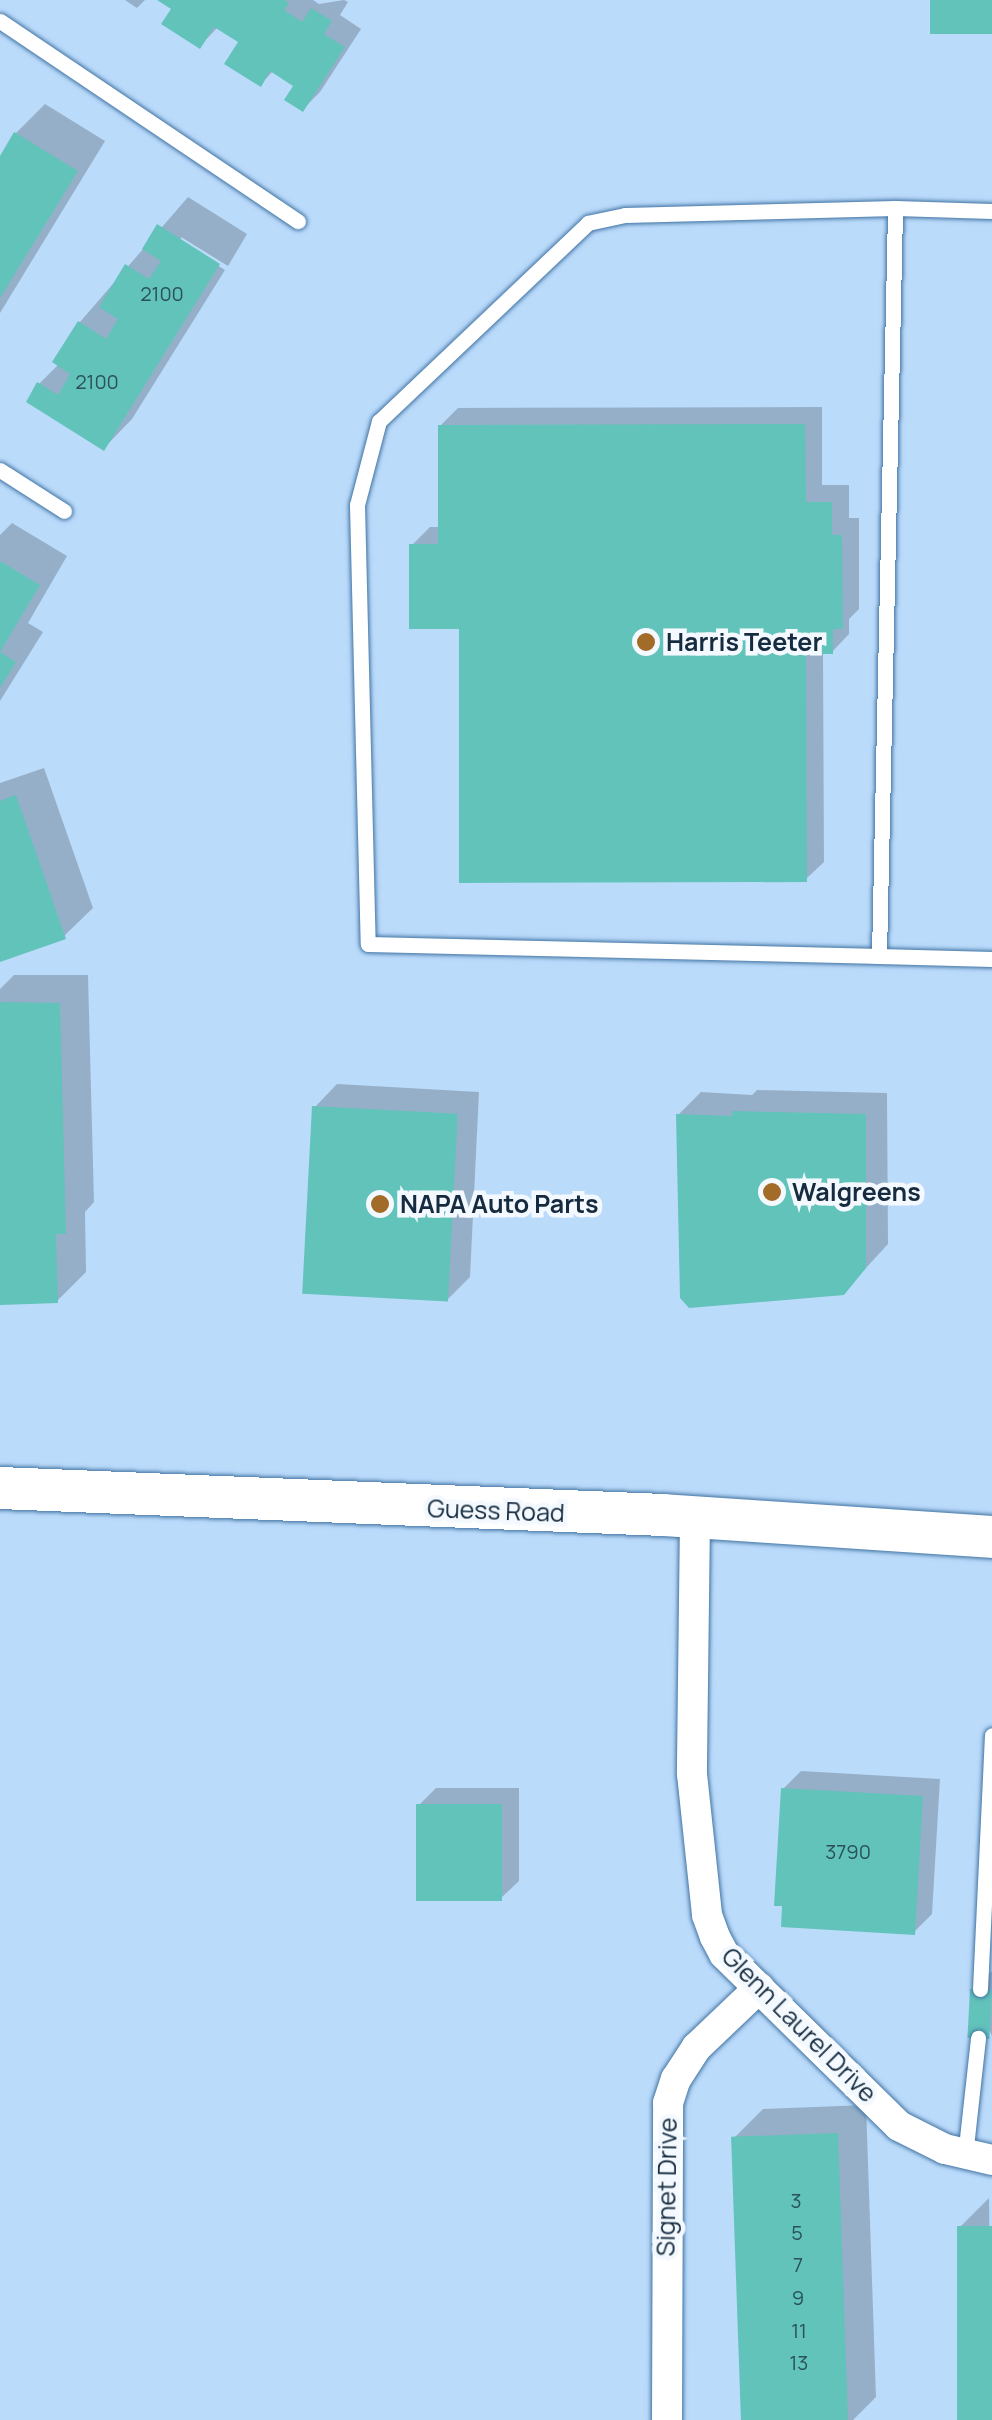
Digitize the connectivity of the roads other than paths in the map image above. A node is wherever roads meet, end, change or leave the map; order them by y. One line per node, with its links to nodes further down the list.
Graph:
1 (0, 21): 4 (lane)
2 (894, 208): 3 (lane); 7 (lane); 7 (lane)
3 (992, 211)
4 (298, 221)
5 (0, 470): 6 (lane)
6 (64, 511)
7 (880, 956): 8 (lane)
8 (992, 958)
9 (0, 1488): 10 (main road, Guess Road)
10 (695, 1518): 11 (main road, Guess Road); 13 (street, Glenn Laurel Drive)
11 (992, 1538)
12 (992, 1738): 14 (lane)
13 (759, 1988): 16 (street, Glenn Laurel Drive); 17 (street, Signet Drive)
14 (980, 1989)
15 (978, 2038): 16 (lane)
16 (979, 2158)
17 (667, 2420)

